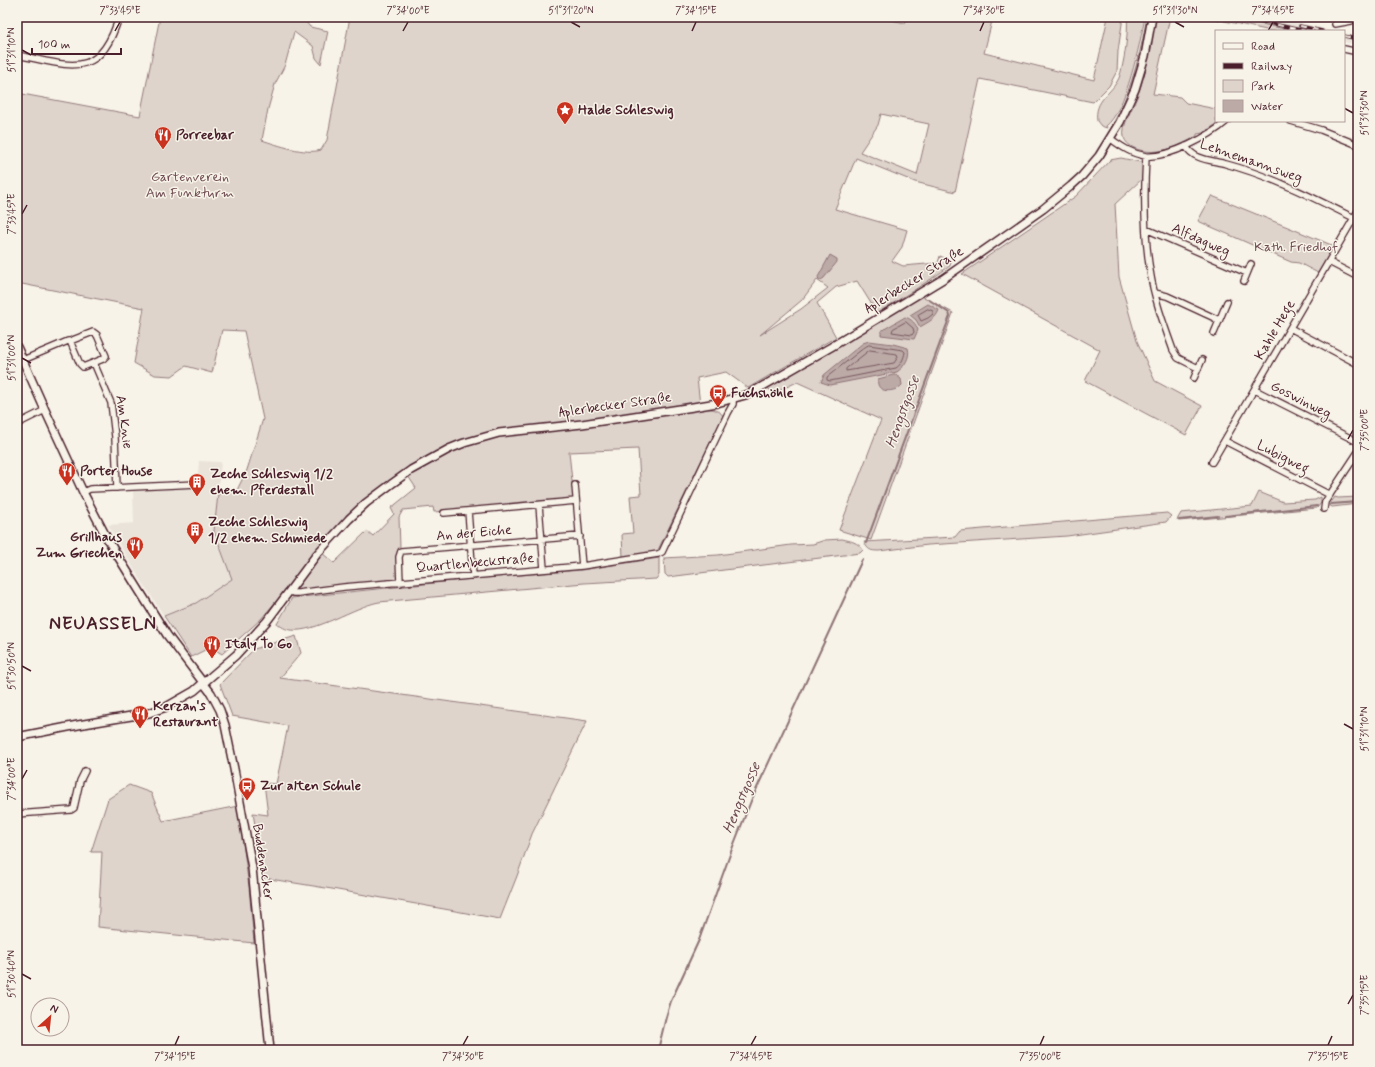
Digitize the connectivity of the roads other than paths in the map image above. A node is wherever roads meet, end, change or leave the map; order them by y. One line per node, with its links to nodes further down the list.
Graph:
1 (120, 17): 7 (street)
2 (1152, 17): 10 (main road, Aplerbecker Straße)
3 (1358, 18): 4 (street)
4 (1335, 24)
5 (1345, 49): 6 (street)
6 (1358, 52)
7 (17, 55)
8 (1226, 122): 12 (street)
9 (1294, 122): 11 (street)
10 (1111, 139): 13 (street); 36 (main road, Aplerbecker Straße)
11 (1358, 145)
12 (1186, 146): 13 (street); 15 (street, Lehnemannsweg)
13 (1146, 156): 16 (street)
14 (1358, 211): 15 (street, Kahle Hege)
15 (1354, 218): 17 (street, Kahle Hege)
16 (1146, 229): 19 (street, Alfdagweg); 22 (street)
17 (1329, 262): 20 (street); 25 (street, Kahle Hege)
18 (1251, 264): 19 (street)
19 (1247, 273): 21 (street)
20 (1358, 277)
21 (1244, 281)
22 (1155, 292): 24 (street); 33 (street)
23 (1227, 302): 24 (street)
24 (1220, 320): 26 (street)
25 (1290, 328): 32 (street); 35 (street, Kahle Hege)
26 (1214, 333)
27 (70, 341): 29 (street); 31 (street); 31 (street)
28 (17, 347): 29 (main road, Buddenacker)
29 (23, 360): 37 (main road, Buddenacker)
30 (1202, 360): 33 (street)
31 (94, 363): 45 (street, Am Knie)
32 (1358, 364)
33 (1198, 368): 34 (street)
34 (1194, 378)
35 (1255, 390): 39 (street, Kahle Hege); 40 (street, Goswinweg)
36 (733, 399): 56 (street, Quartlenbeckstraße); 60 (main road, Aplerbecker Straße)
37 (45, 410): 38 (street); 46 (main road, Buddenacker)
38 (17, 424)
39 (1225, 441): 42 (street, Kahle Hege); 47 (street, Lubigweg)
40 (1358, 442)
41 (1358, 452): 47 (street)
42 (1212, 462)
43 (197, 484): 45 (street)
44 (575, 485): 48 (street)
45 (117, 488): 46 (street)
46 (83, 492): 61 (main road, Buddenacker)
47 (1330, 495): 50 (street)
48 (576, 501): 49 (street); 53 (street)
49 (539, 505): 51 (street); 54 (street)
50 (1324, 509)
51 (468, 511): 52 (street); 55 (street)
52 (444, 513)
53 (580, 536): 54 (street, An der Eiche); 56 (street)
54 (542, 539): 55 (street, An der Eiche); 57 (street)
55 (471, 545): 58 (street); 59 (street, An der Eiche)
56 (582, 566): 57 (street, Quartlenbeckstraße)
57 (544, 569): 58 (street, Quartlenbeckstraße)
58 (473, 576): 59 (street, Quartlenbeckstraße)
59 (400, 582): 60 (street, Quartlenbeckstraße)
60 (290, 590): 61 (main road, Aplerbecker Straße)
61 (204, 683): 62 (main road, Aplerbecker Straße); 65 (main road, Buddenacker)
62 (17, 737)
63 (85, 771): 64 (street)
64 (17, 814)
65 (270, 1050)

